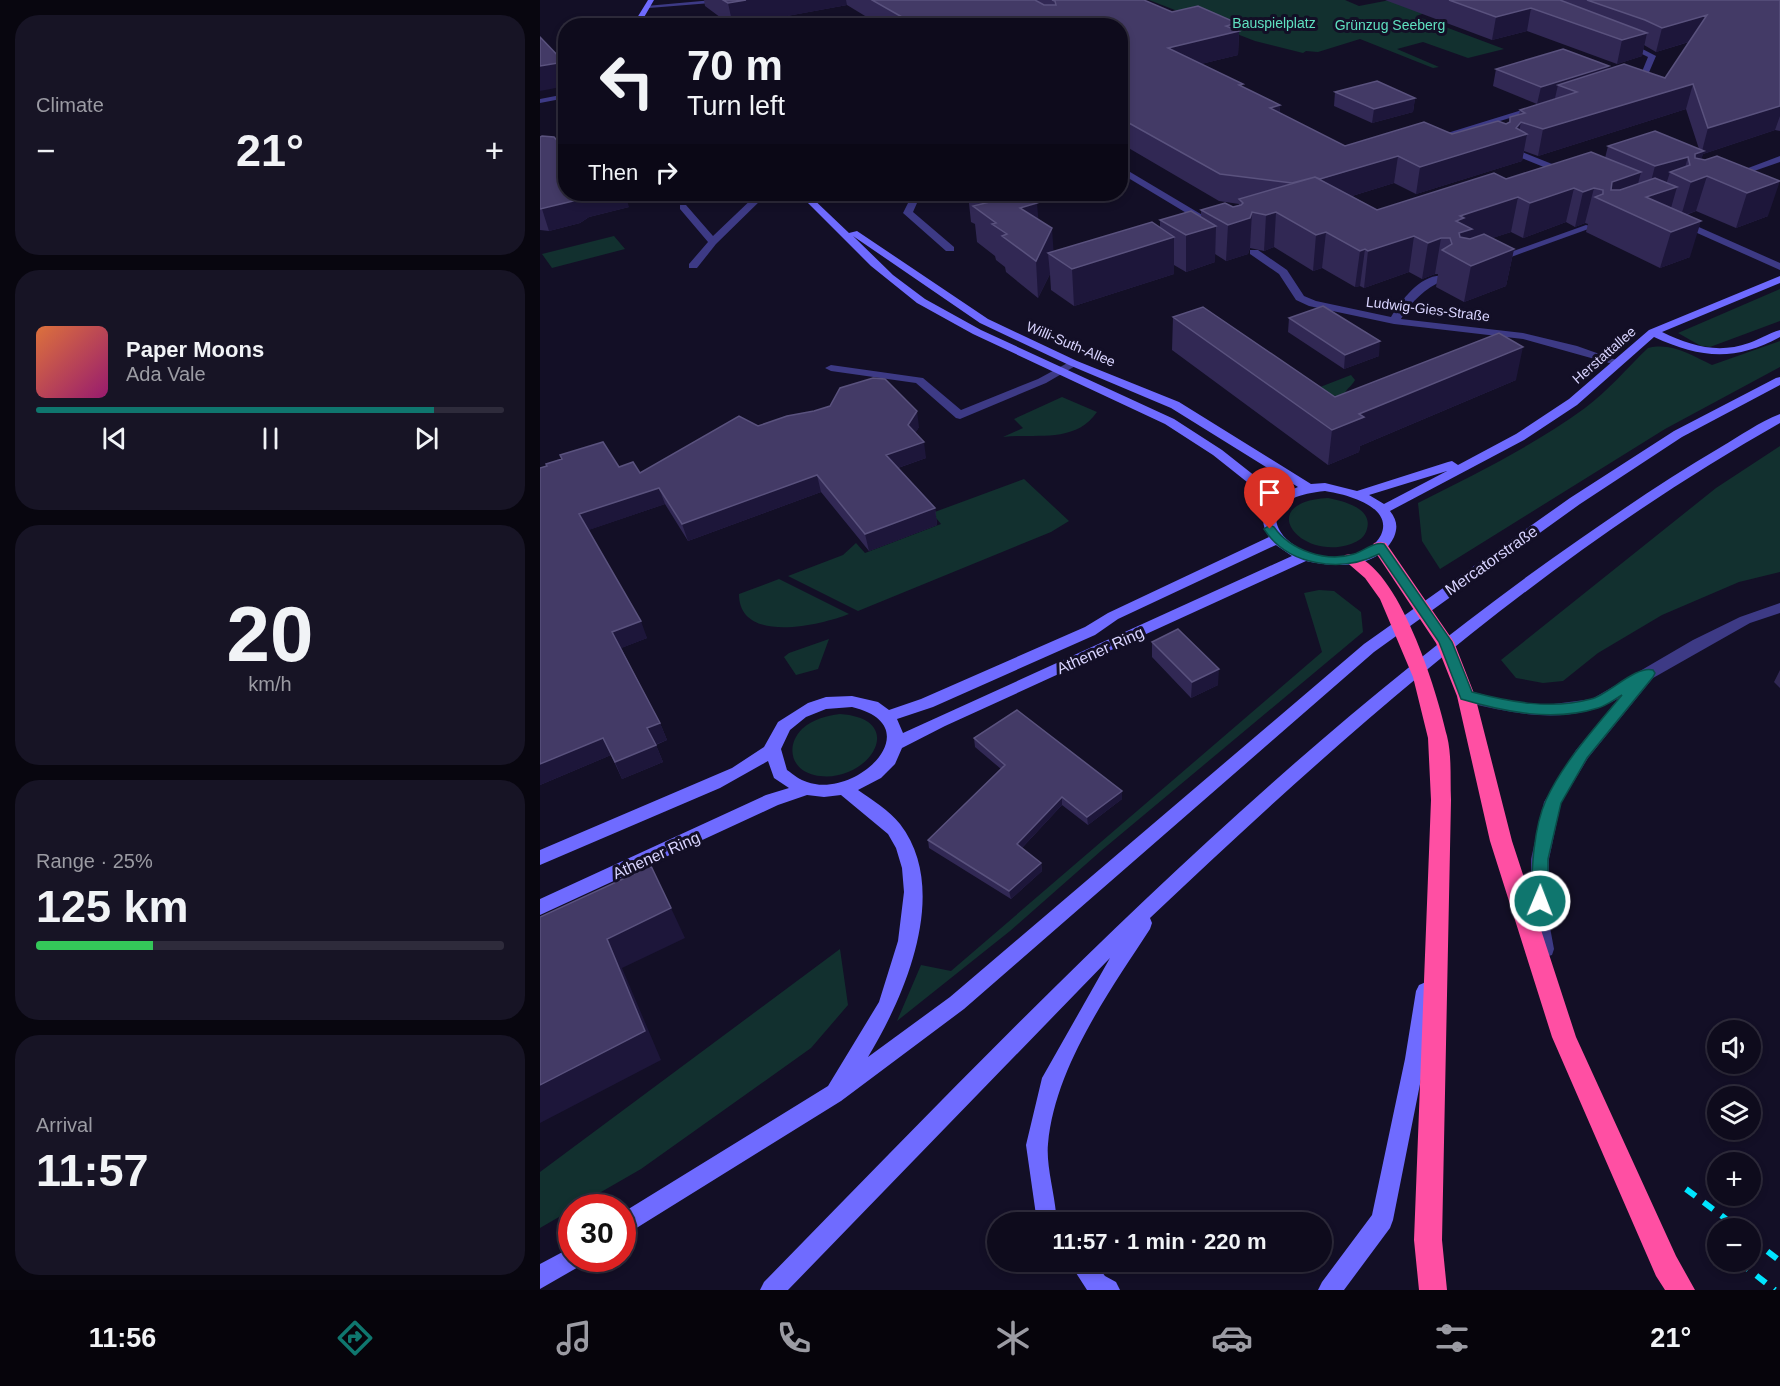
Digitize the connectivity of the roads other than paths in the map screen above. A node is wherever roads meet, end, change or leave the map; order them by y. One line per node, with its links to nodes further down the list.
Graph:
1 (745, 0): 2 (street)
2 (650, 3): 3 (street)
3 (640, 18)
4 (1619, 40): 5 (street)
5 (1620, 84)
6 (558, 98): 7 (street)
7 (540, 101)
8 (1545, 106): 9 (street)
9 (1465, 128): 10 (street); 11 (street)
10 (1483, 137)
11 (1421, 142)
12 (1517, 153): 15 (street)
13 (1780, 159): 16 (street)
14 (1128, 174): 23 (street)
15 (1572, 174)
16 (1722, 179)
17 (755, 201): 25 (street)
18 (811, 201): 21 (street, Willi-Suth-Allee)
19 (913, 201): 26 (street)
20 (683, 207): 25 (street)
21 (829, 216): 37 (street, Willi-Suth-Allee); 39 (street, Willi-Suth-Allee)
22 (1668, 217): 30 (street)
23 (1214, 226)
24 (1589, 227): 28 (street)
25 (713, 242): 29 (street)
26 (950, 249)
27 (1254, 252): 33 (street, Ludwig-Gies-Straße)
28 (1485, 262)
29 (693, 266)
30 (1780, 267)
31 (1440, 278): 33 (street)
32 (1780, 279): 34 (street, Herstattallee)
33 (1394, 321): 36 (street, Ludwig-Gies-Straße)
34 (1653, 332): 35 (street); 36 (street, Herstattallee)
35 (1780, 333)
36 (1616, 362): 42 (street, Herstattallee)
37 (1073, 363): 39 (street); 43 (street, Willi-Suth-Allee)
38 (831, 368): 39 (street)
39 (1059, 370): 45 (street, Willi-Suth-Allee)
40 (1780, 380): 64 (street, Mercatorstraße)
41 (1780, 419): 60 (street)
42 (1488, 453): 44 (street, Herstattallee); 46 (street, Herstattallee)
43 (1308, 488): 44 (street); 45 (street)
44 (1360, 494): 46 (street)
45 (1279, 501): 47 (street)
46 (1383, 510): 48 (street)
47 (1277, 539): 49 (street); 54 (street, Athener Ring)
48 (1380, 546): 50 (street); 53 (highway)
49 (1305, 556): 50 (street); 55 (street, Athener Ring)
50 (1351, 559): 62 (highway)
51 (1780, 608): 52 (street)
52 (1648, 673): 53 (street); 63 (street)
53 (1466, 696): 63 (highway)
54 (888, 716): 55 (street); 56 (street)
55 (896, 744): 57 (street, Athener Ring)
56 (773, 750): 58 (street, Athener Ring); 59 (street)
57 (844, 788): 58 (street, Athener Ring); 64 (street)
58 (806, 789): 61 (street, Athener Ring)
59 (540, 858)
60 (1158, 900): 65 (street); 70 (street)
61 (540, 907)
62 (1438, 913): 72 (street); 73 (highway)
63 (1564, 1037): 74 (highway)
64 (834, 1094): 66 (street, Mercatorstraße)
65 (1045, 1212)
66 (636, 1217)
67 (558, 1266): 69 (street)
68 (1088, 1272): 71 (street)
69 (540, 1277)
70 (772, 1290)
71 (1108, 1290)
72 (1330, 1290)
73 (1433, 1290)
74 (1681, 1290)

